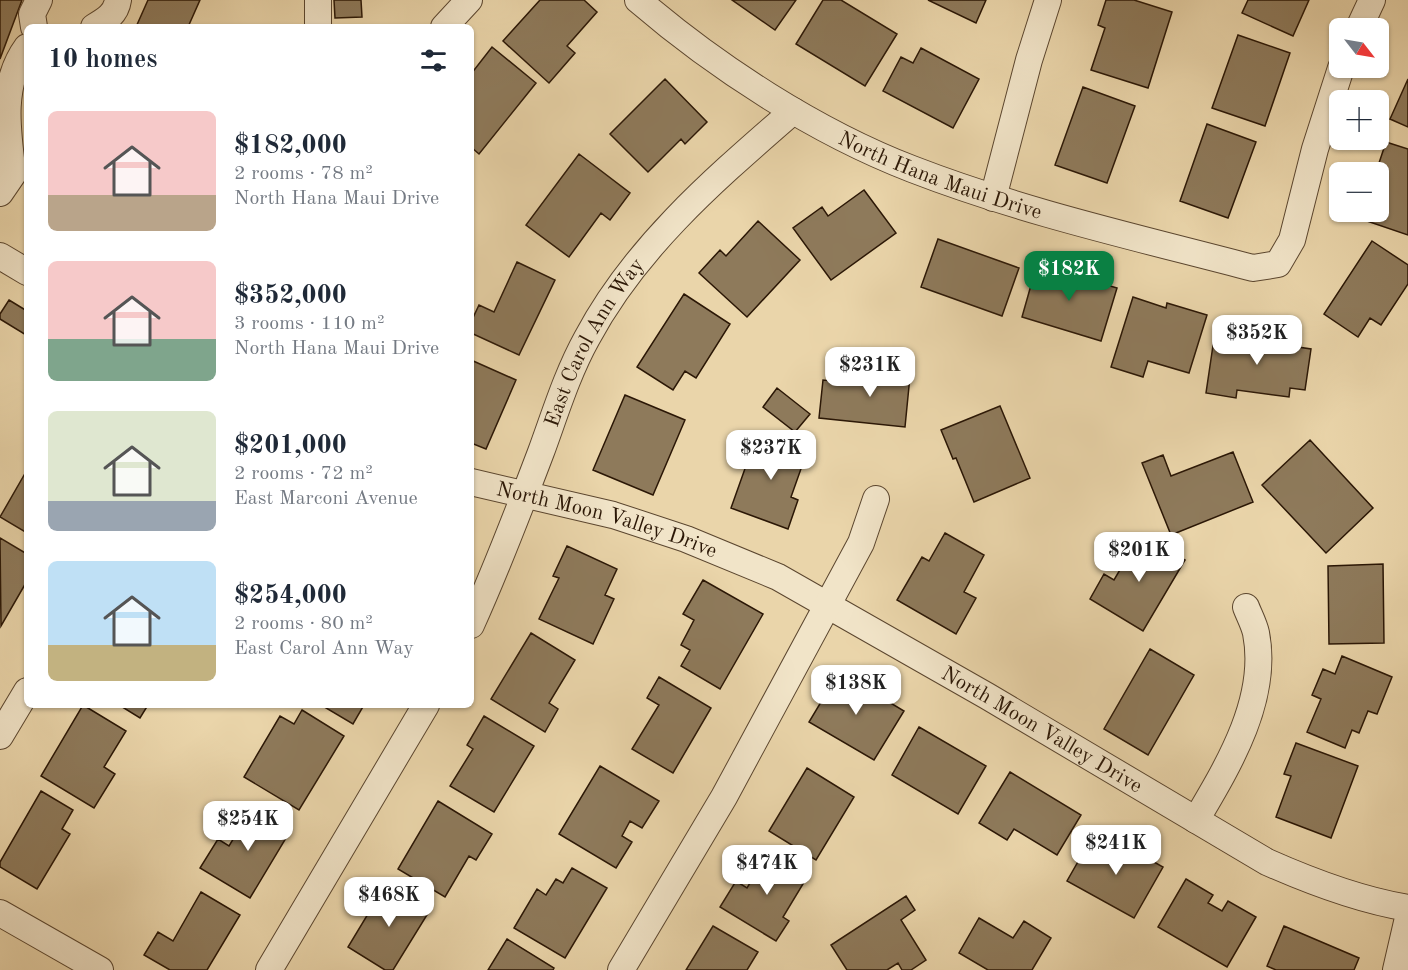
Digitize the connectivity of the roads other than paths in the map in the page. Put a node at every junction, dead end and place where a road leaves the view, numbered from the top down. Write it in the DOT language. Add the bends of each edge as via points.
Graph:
graph roads {
  1 [pos="39,0"];
  2 [pos="118,0"];
  3 [pos="318,0"];
  4 [pos="469,0"];
  5 [pos="638,0"];
  6 [pos="1048,0"];
  7 [pos="1372,0"];
  8 [pos="1364,18"];
  9 [pos="34,24"];
  10 [pos="100,24"];
  11 [pos="318,24"];
  12 [pos="447,24"];
  13 [pos="24,52"];
  14 [pos="1338,78"];
  15 [pos="793,111"];
  16 [pos="13,180"];
  17 [pos="993,198"];
  18 [pos="0,256"];
  19 [pos="24,270"];
  20 [pos="474,483"];
  21 [pos="525,495"];
  22 [pos="876,499"];
  23 [pos="829,605"];
  24 [pos="1246,607"];
  25 [pos="474,618"];
  26 [pos="24,696"];
  27 [pos="424,708"];
  28 [pos="0,736"];
  29 [pos="1196,820"];
  30 [pos="1408,908"];
  31 [pos="0,913"];
  32 [pos="1408,918"];
  33 [pos="100,970"];
  34 [pos="269,970"];
  35 [pos="621,970"];
  36 [pos="1396,970"];
  1 -- 9 [label="street" via="32,14"];
  2 -- 10 [label="street" via="117,8"];
  3 -- 11 [label="street"];
  4 -- 12 [label="street"];
  5 -- 15 [label="street, North Hana Maui Drive" via="680,35"];
  6 -- 17 [label="street"];
  7 -- 8 [label="street"];
  13 -- 16 [label="street" via="5,90"];
  14 -- 17 [label="street, North Hana Maui Drive" via="1292,240 1278,264 1254,268"];
  15 -- 17 [label="street, North Hana Maui Drive" via="910,168"];
  15 -- 21 [label="street, East Carol Ann Way" via="695,200 632,267 586,338"];
  18 -- 19 [label="street"];
  20 -- 21 [label="street, North Moon Valley Drive"];
  21 -- 23 [label="street, North Moon Valley Drive" via="613,515 686,538 778,577"];
  21 -- 25 [label="street, East Carol Ann Way"];
  22 -- 23 [label="street" via="861,543"];
  23 -- 29 [label="street, North Moon Valley Drive"];
  23 -- 35 [label="street" via="724,797"];
  24 -- 29 [label="street" via="1256,632 1258,673 1249,713 1229,763"];
  26 -- 28 [label="street"];
  27 -- 34 [label="street"];
  29 -- 30 [label="street, North Moon Valley Drive" via="1267,862 1314,882"];
  31 -- 33 [label="street"];
  32 -- 36 [label="street"];
}
